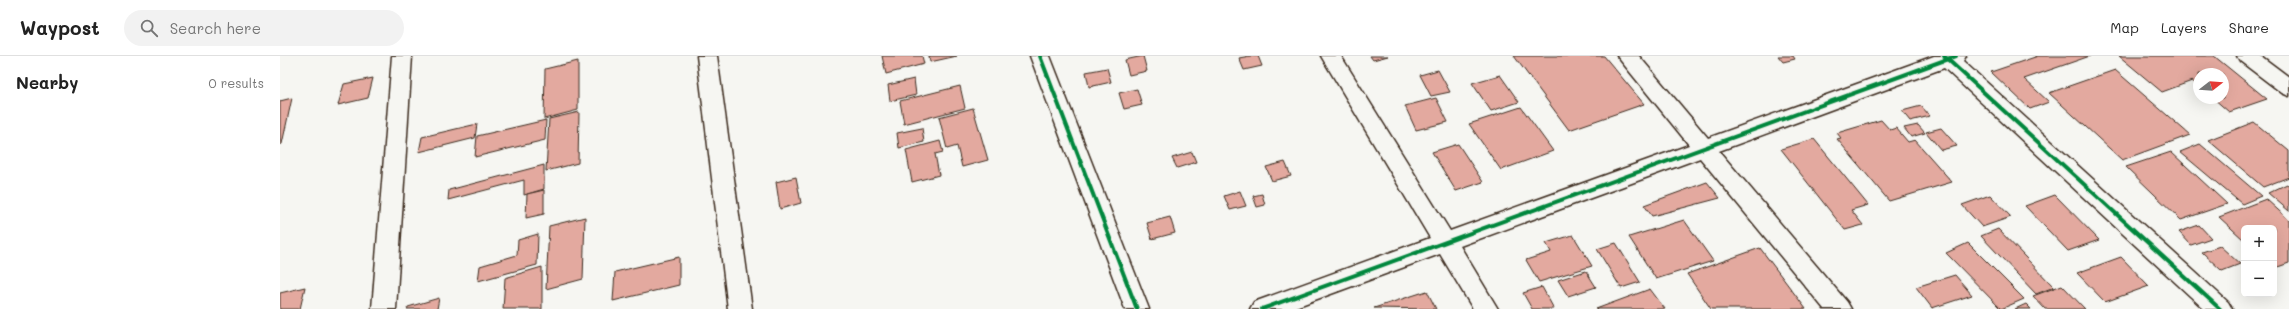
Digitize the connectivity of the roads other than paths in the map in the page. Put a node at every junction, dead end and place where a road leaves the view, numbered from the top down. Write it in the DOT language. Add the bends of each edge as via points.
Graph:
graph roads {
  1 [pos="402,56"];
  2 [pos="707,56"];
  3 [pos="1040,56"];
  4 [pos="1331,56"];
  5 [pos="1627,56"];
  6 [pos="2247,56"];
  7 [pos="1949,57"];
  8 [pos="2289,88"];
  9 [pos="1704,148"];
  10 [pos="1445,242"];
  11 [pos="384,309"];
  12 [pos="740,309"];
  13 [pos="1136,309"];
  14 [pos="1262,309"];
  15 [pos="1486,309"];
  16 [pos="1839,309"];
  17 [pos="2220,309"];
  1 -- 11 [label="street"];
  2 -- 12 [label="street"];
  3 -- 13 [label="street"];
  4 -- 10 [label="street"];
  5 -- 9 [label="street"];
  6 -- 8 [label="street"];
  7 -- 9 [label="street"];
  7 -- 17 [label="street"];
  9 -- 10 [label="street"];
  9 -- 16 [label="street"];
  10 -- 14 [label="street"];
  10 -- 15 [label="street"];
}
